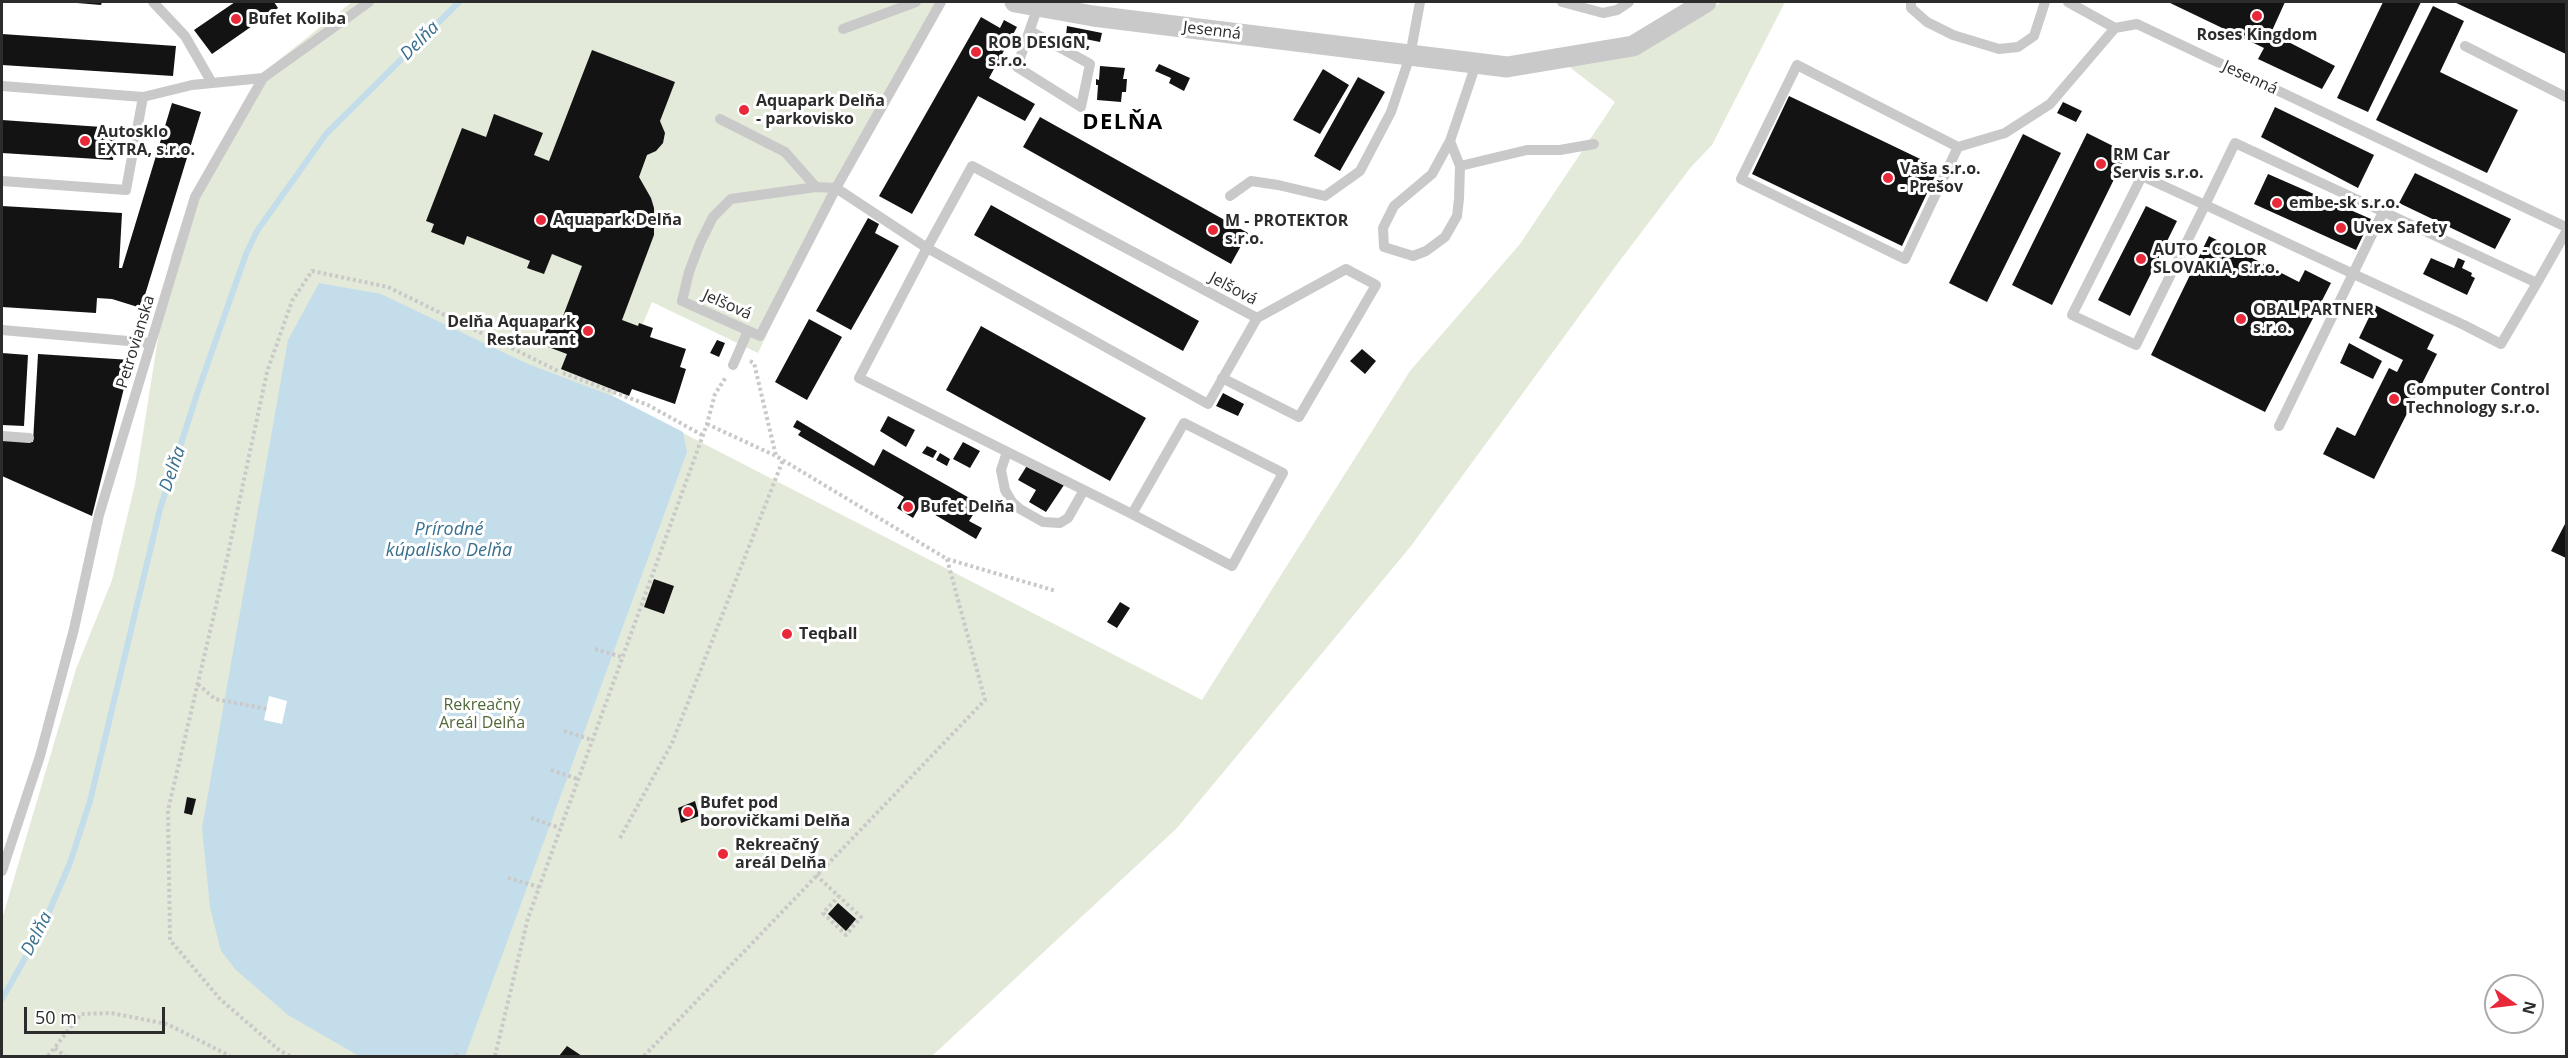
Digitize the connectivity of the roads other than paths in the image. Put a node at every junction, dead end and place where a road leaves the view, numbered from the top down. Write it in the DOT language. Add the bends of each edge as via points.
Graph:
graph roads {
  1 [pos="153,2"];
  2 [pos="369,2"];
  3 [pos="916,2"];
  4 [pos="941,2"];
  5 [pos="1015,2"];
  6 [pos="1420,2"];
  7 [pos="1562,2"];
  8 [pos="1629,2"];
  9 [pos="1706,2"];
  10 [pos="1911,2"];
  11 [pos="2045,2"];
  12 [pos="2068,2"];
  13 [pos="1038,6"];
  14 [pos="2115,27"];
  15 [pos="843,29"];
  16 [pos="1030,31"];
  17 [pos="2465,46"];
  18 [pos="1410,56"];
  19 [pos="1476,64"];
  20 [pos="263,78"];
  21 [pos="212,83"];
  22 [pos="2,86"];
  23 [pos="143,97"];
  24 [pos="2566,97"];
  25 [pos="720,119"];
  26 [pos="1450,141"];
  27 [pos="1594,144"];
  28 [pos="1958,147"];
  29 [pos="1460,166"];
  30 [pos="2,181"];
  31 [pos="816,187"];
  32 [pos="836,188"];
  33 [pos="1230,196"];
  34 [pos="2205,205"];
  35 [pos="2383,212"];
  36 [pos="2566,227"];
  37 [pos="2566,232"];
  38 [pos="927,248"];
  39 [pos="2353,274"];
  40 [pos="2537,283"];
  41 [pos="1257,318"];
  42 [pos="2,330"];
  43 [pos="748,331"];
  44 [pos="151,342"];
  45 [pos="733,365"];
  46 [pos="1222,378"];
  47 [pos="2280,426"];
  48 [pos="2,436"];
  49 [pos="29,438"];
  50 [pos="1007,452"];
  51 [pos="1084,490"];
  52 [pos="1132,514"];
  53 [pos="2,872"];
  1 -- 21 [label="lane" via="185,36"];
  2 -- 20 [label="lane, Petrovianska"];
  3 -- 15 [label="lane"];
  4 -- 32 [label="lane, Jelšová"];
  5 -- 13 [label="street, Jesenná"];
  6 -- 18 [label="lane"];
  7 -- 8 [label="lane" via="1604,13"];
  9 -- 19 [label="street, Jesenná" via="1634,46 1507,68"];
  10 -- 11 [label="lane" via="1911,8 1927,22 1953,35 1999,49 2018,47 2034,36"];
  12 -- 14 [label="lane"];
  13 -- 16 [label="lane"];
  13 -- 18 [label="street, Jesenná"];
  14 -- 28 [label="lane" via="2050,104 2006,134"];
  14 -- 36 [label="lane, Jesenná" via="2137,24"];
  16 -- 16 [label="lane" via="1017,67 1081,106 1090,64"];
  17 -- 24 [label="lane"];
  18 -- 19 [label="street, Jesenná"];
  18 -- 33 [label="lane" via="1391,112 1360,171 1324,196 1251,181"];
  19 -- 26 [label="lane"];
  20 -- 21 [label="lane"];
  20 -- 44 [label="lane, Petrovianska" via="195,196"];
  21 -- 23 [label="lane"];
  22 -- 23 [label="lane"];
  23 -- 30 [label="lane" via="126,190"];
  25 -- 31 [label="lane" via="785,152"];
  26 -- 29 [label="lane"];
  26 -- 29 [label="lane" via="1431,174 1394,206 1383,228 1384,247 1413,256 1445,237 1457,216"];
  27 -- 29 [label="lane" via="1527,150"];
  28 -- 28 [label="lane" via="1797,65 1741,179 1905,259"];
  31 -- 32 [label="lane, Jelšová"];
  31 -- 43 [label="lane, Jelšová" via="731,199 713,217 700,243 682,301"];
  32 -- 38 [label="lane, Jelšová"];
  32 -- 43 [label="lane, Jelšová" via="760,336"];
  34 -- 34 [label="lane" via="2142,176 2072,315 2136,345"];
  34 -- 35 [label="lane" via="2235,143"];
  34 -- 39 [label="lane"];
  35 -- 39 [label="lane"];
  35 -- 40 [label="lane"];
  37 -- 40 [label="lane"];
  38 -- 41 [label="lane, Jelšová" via="972,166"];
  38 -- 46 [label="lane, Jelšová" via="1208,404"];
  38 -- 50 [label="lane, Jelšová" via="859,378"];
  39 -- 40 [label="lane" via="2501,344"];
  39 -- 47 [label="lane"];
  41 -- 46 [label="lane, Jelšová"];
  41 -- 46 [label="lane" via="1346,269 1376,285 1299,417"];
  42 -- 44 [label="lane"];
  43 -- 45 [label="lane"];
  44 -- 53 [label="lane, Petrovianska" via="99,515 40,756"];
  48 -- 49 [label="lane"];
  50 -- 51 [label="lane, Jelšová"];
  50 -- 51 [label="lane" via="1001,470 1005,490 1020,509 1043,522 1060,523 1068,518"];
  51 -- 52 [label="lane, Jelšová"];
  52 -- 52 [label="lane, Jelšová" via="1184,423 1283,473 1232,566"];
}
